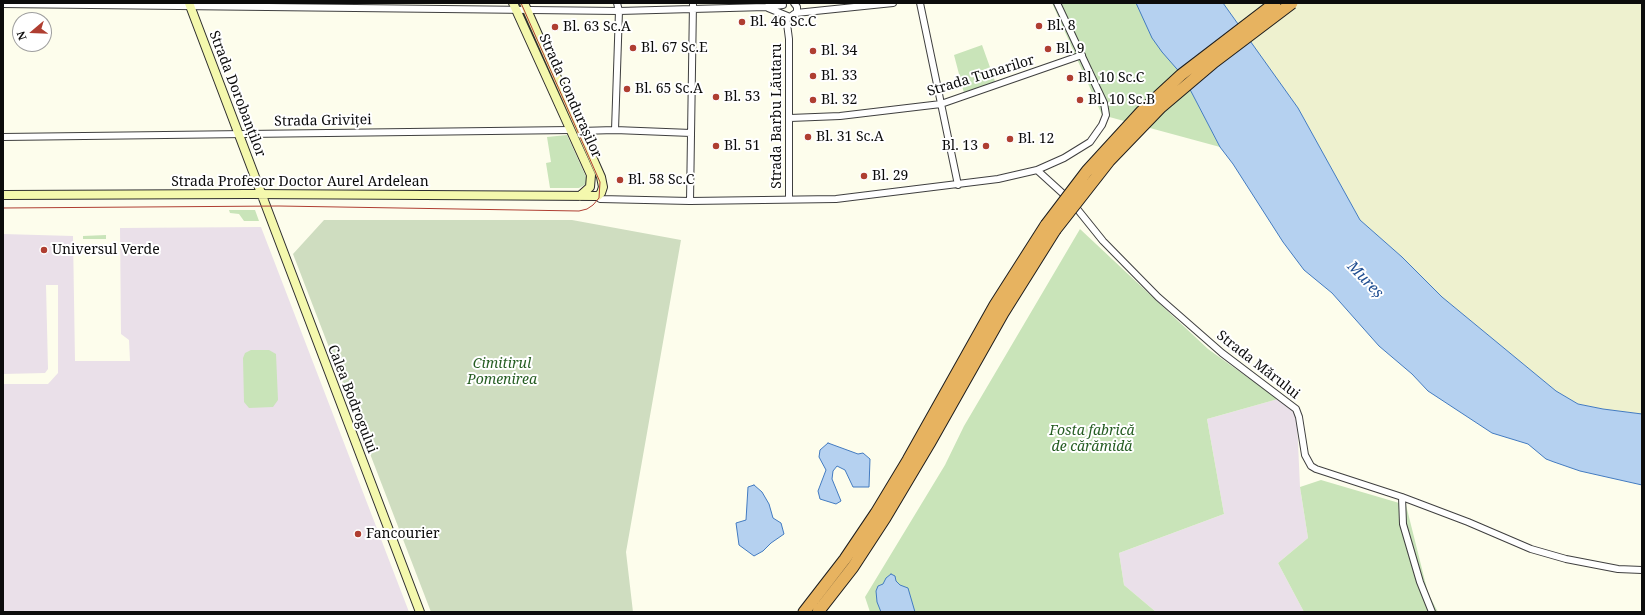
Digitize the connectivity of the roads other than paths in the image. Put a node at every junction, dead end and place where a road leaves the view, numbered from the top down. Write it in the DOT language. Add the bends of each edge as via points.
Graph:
graph roads {
  1 [pos="616,3"];
  2 [pos="893,3"];
  3 [pos="920,3"];
  4 [pos="1057,3"];
  5 [pos="1275,3"];
  6 [pos="1292,3"];
  7 [pos="3,4"];
  8 [pos="784,4"];
  9 [pos="795,4"];
  10 [pos="190,5"];
  11 [pos="514,6"];
  12 [pos="525,6"];
  13 [pos="693,6"];
  14 [pos="766,8"];
  15 [pos="815,10"];
  16 [pos="619,11"];
  17 [pos="784,14"];
  18 [pos="795,14"];
  19 [pos="789,34"];
  20 [pos="1082,55"];
  21 [pos="941,104"];
  22 [pos="790,118"];
  23 [pos="571,130"];
  24 [pos="615,130"];
  25 [pos="580,131"];
  26 [pos="691,133"];
  27 [pos="239,134"];
  28 [pos="3,137"];
  29 [pos="1037,170"];
  30 [pos="958,185"];
  31 [pos="603,186"];
  32 [pos="261,194"];
  33 [pos="3,195"];
  34 [pos="580,196"];
  35 [pos="597,196"];
  36 [pos="608,199"];
  37 [pos="789,199"];
  38 [pos="690,200"];
  39 [pos="1050,228"];
  40 [pos="1402,497"];
  41 [pos="880,516"];
  42 [pos="1642,570"];
  43 [pos="420,612"];
  44 [pos="804,612"];
  45 [pos="818,612"];
  46 [pos="1432,612"];
  1 -- 16 [label="street"];
  2 -- 15 [label="street"];
  3 -- 21 [label="street"];
  4 -- 20 [label="street"];
  5 -- 39 [label="highway, bridge" via="1186,72 1147,107 1095,162"];
  6 -- 39 [label="highway, bridge" via="1214,62 1161,107"];
  7 -- 10 [label="street"];
  8 -- 14 [label="street"];
  8 -- 17 [label="street, Strada Barbu Lăutaru"];
  9 -- 15 [label="street"];
  9 -- 18 [label="street, Strada Barbu Lăutaru"];
  10 -- 11 [label="street"];
  10 -- 27 [label="main road, Strada Dorobanților"];
  11 -- 12 [label="street"];
  11 -- 23 [label="main road, Strada Condurașilor"];
  12 -- 16 [label="street"];
  12 -- 25 [label="main road, Strada Condurașilor"];
  13 -- 14 [label="street"];
  13 -- 16 [label="street"];
  13 -- 26 [label="street"];
  14 -- 17 [label="street"];
  15 -- 18 [label="street"];
  16 -- 24 [label="street"];
  17 -- 18 [label="street"];
  17 -- 19 [label="street, Strada Barbu Lăutaru"];
  18 -- 19 [label="street, Strada Barbu Lăutaru"];
  19 -- 22 [label="street, Strada Barbu Lăutaru"];
  20 -- 21 [label="street, Strada Tunarilor"];
  20 -- 29 [label="street, Strada Profesor Doctor Aurel Ardelean" via="1106,111 1105,120 1090,142 1064,158"];
  21 -- 22 [label="street, Strada Tunarilor" via="840,116"];
  21 -- 30 [label="street"];
  22 -- 37 [label="street, Strada Barbu Lăutaru"];
  23 -- 27 [label="street, Strada Griviței"];
  23 -- 34 [label="main road, Strada Condurașilor" via="592,178 590,189"];
  24 -- 25 [label="street"];
  24 -- 26 [label="street"];
  25 -- 31 [label="main road, Strada Condurașilor"];
  26 -- 38 [label="street"];
  27 -- 28 [label="street, Strada Griviței"];
  27 -- 32 [label="main road, Strada Dorobanților"];
  29 -- 30 [label="street, Strada Profesor Doctor Aurel Ardelean"];
  29 -- 40 [label="street, Strada Mărului" via="1070,200 1103,241 1158,297 1222,353 1296,409 1305,455 1312,466"];
  30 -- 37 [label="street, Strada Profesor Doctor Aurel Ardelean" via="836,199"];
  31 -- 35 [label="main road" via="601,194"];
  31 -- 36 [label="street, Strada Condurașilor"];
  32 -- 33 [label="main road, Strada Profesor Doctor Aurel Ardelean"];
  32 -- 34 [label="main road, Strada Profesor Doctor Aurel Ardelean"];
  32 -- 43 [label="main road, Calea Bodrogului"];
  34 -- 35 [label="main road, Strada Profesor Doctor Aurel Ardelean"];
  35 -- 36 [label="street, Strada Profesor Doctor Aurel Ardelean" via="605,196"];
  36 -- 38 [label="street, Strada Profesor Doctor Aurel Ardelean"];
  37 -- 38 [label="street, Strada Profesor Doctor Aurel Ardelean"];
  39 -- 41 [label="highway" via="988,318"];
  40 -- 42 [label="street, Strada Mărului" via="1531,549 1595,565"];
  40 -- 46 [label="street" via="1403,524 1420,582"];
  41 -- 44 [label="highway"];
  41 -- 45 [label="highway" via="853,567"];
}
